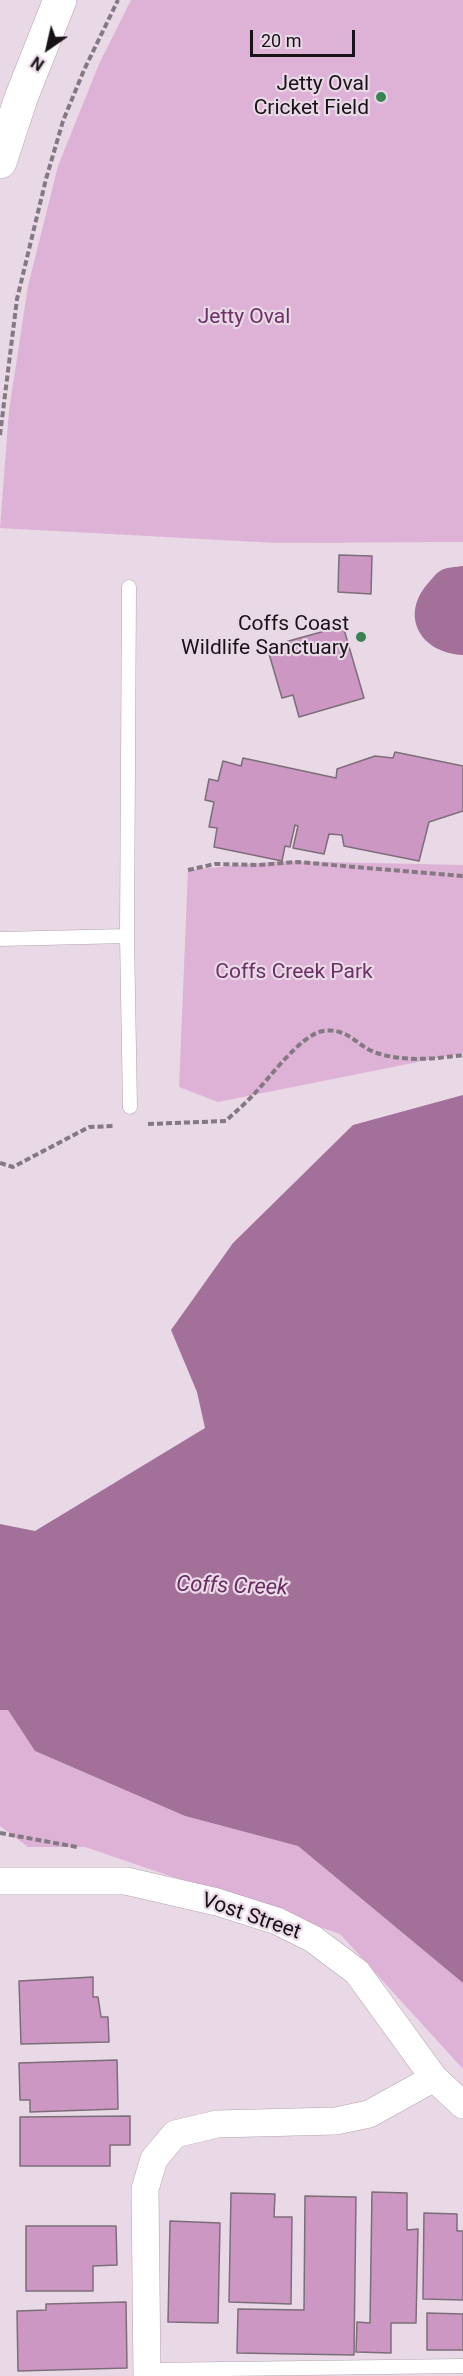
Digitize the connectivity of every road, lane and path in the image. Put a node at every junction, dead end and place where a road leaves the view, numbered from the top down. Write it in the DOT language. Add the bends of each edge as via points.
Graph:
graph roads {
  1 [pos="60,0"];
  2 [pos="118,0"];
  3 [pos="0,162"];
  4 [pos="0,435"];
  5 [pos="129,587"];
  6 [pos="188,870"];
  7 [pos="463,876"];
  8 [pos="127,936"];
  9 [pos="0,939"];
  10 [pos="463,1055"];
  11 [pos="130,1107"];
  12 [pos="142,1125"];
  13 [pos="121,1126"];
  14 [pos="0,1163"];
  15 [pos="0,1881"];
  16 [pos="434,2078"];
  17 [pos="463,2105"];
  18 [pos="463,2366"];
  19 [pos="147,2373"];
  1 -- 3 [label="street"];
  2 -- 4 [label="path" via="63,121 46,179 17,299"];
  5 -- 8 [label="lane"];
  6 -- 7 [label="path" via="216,864 297,862"];
  8 -- 9 [label="lane"];
  8 -- 11 [label="lane"];
  10 -- 12 [label="path" via="423,1060 375,1053 347,1033 323,1031 308,1038 226,1121"];
  13 -- 14 [label="path" via="89,1127 13,1167"];
  15 -- 16 [label="street, Vost Street" via="126,1881 217,1902 277,1921 313,1939 357,1972"];
  16 -- 17 [label="street, Vost Street"];
  16 -- 19 [label="street" via="369,2114 336,2121 217,2124 176,2134 154,2159 145,2189"];
  18 -- 19 [label="lane"];
}
